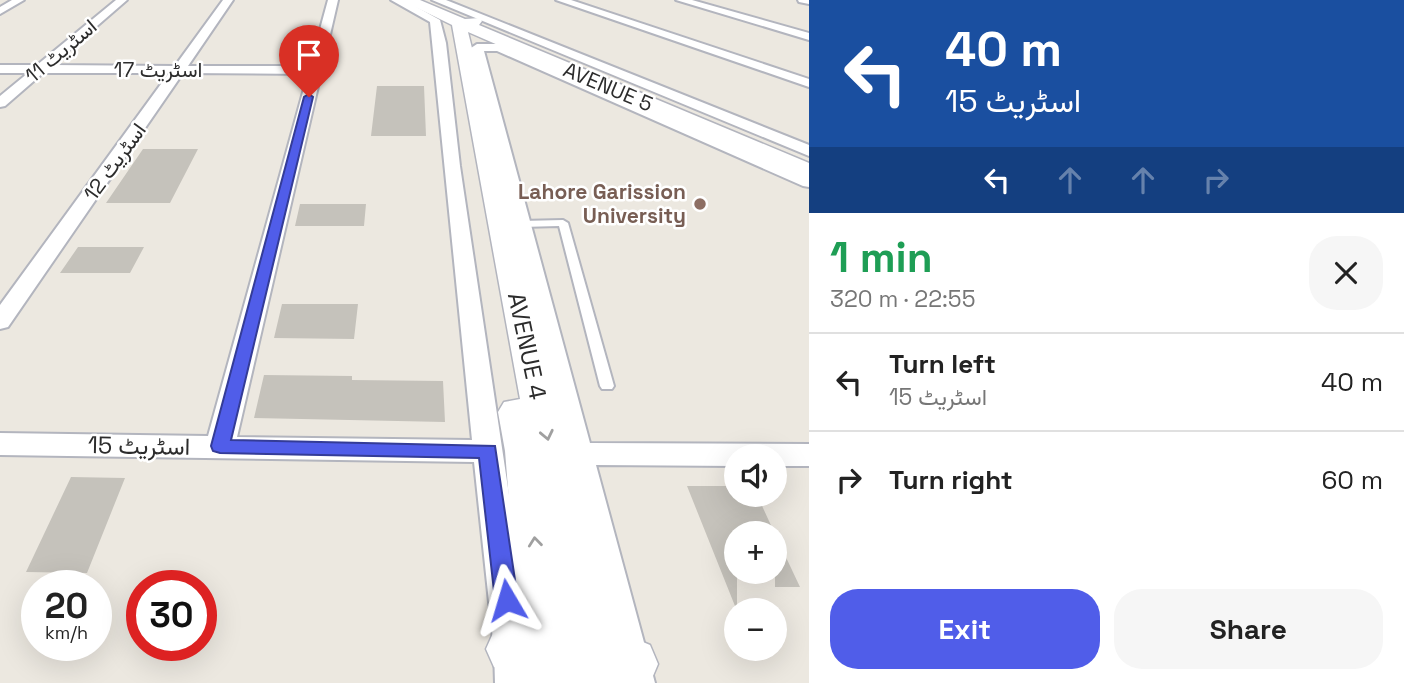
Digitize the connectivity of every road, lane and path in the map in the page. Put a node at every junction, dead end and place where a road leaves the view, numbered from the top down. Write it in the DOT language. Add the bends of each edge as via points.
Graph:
graph roads {
  1 [pos="19,0"];
  2 [pos="122,0"];
  3 [pos="228,0"];
  4 [pos="333,0"];
  5 [pos="396,0"];
  6 [pos="408,0"];
  7 [pos="561,0"];
  8 [pos="681,0"];
  9 [pos="803,0"];
  10 [pos="809,1"];
  11 [pos="0,12"];
  12 [pos="451,13"];
  13 [pos="806,38"];
  14 [pos="0,69"];
  15 [pos="40,69"];
  16 [pos="181,70"];
  17 [pos="315,70"];
  18 [pos="809,83"];
  19 [pos="0,103"];
  20 [pos="809,151"];
  21 [pos="809,159"];
  22 [pos="809,172"];
  23 [pos="809,182"];
  24 [pos="521,224"];
  25 [pos="0,322"];
  26 [pos="607,386"];
  27 [pos="0,444"];
  28 [pos="220,446"];
  29 [pos="488,451"];
  30 [pos="577,454"];
  31 [pos="809,456"];
  32 [pos="573,670"];
  1 -- 11 [label="street"];
  2 -- 15 [label="street, اسٹریٹ 11"];
  3 -- 16 [label="street, اسٹریٹ 12"];
  4 -- 17 [label="street"];
  5 -- 29 [label="street" via="435,20 440,43"];
  6 -- 12 [label="main road, AVENUE 5"];
  7 -- 18 [label="street"];
  8 -- 13 [label="street"];
  9 -- 10 [label="street"];
  12 -- 20 [label="street"];
  12 -- 21 [label="main road, AVENUE 5"];
  12 -- 22 [label="main road, AVENUE 5"];
  12 -- 32 [label="main road, AVENUE 4, one-way" via="459,26"];
  32 -- 12 [label="main road, AVENUE 4, one-way" via="463,123 445,22"];
  14 -- 15 [label="street, اسٹریٹ 17"];
  15 -- 16 [label="street, اسٹریٹ 17"];
  15 -- 19 [label="street, اسٹریٹ 11"];
  16 -- 17 [label="street, اسٹریٹ 17"];
  16 -- 25 [label="street, اسٹریٹ 12"];
  17 -- 28 [label="street"];
  23 -- 24 [label="street" via="510,51 483,46 477,48"];
  24 -- 26 [label="lane" via="563,223"];
  24 -- 30 [label="street"];
  27 -- 28 [label="street, اسٹریٹ 15"];
  28 -- 29 [label="street, اسٹریٹ 15"];
  29 -- 32 [label="street"];
  30 -- 31 [label="street"];
  30 -- 32 [label="street"];
}
